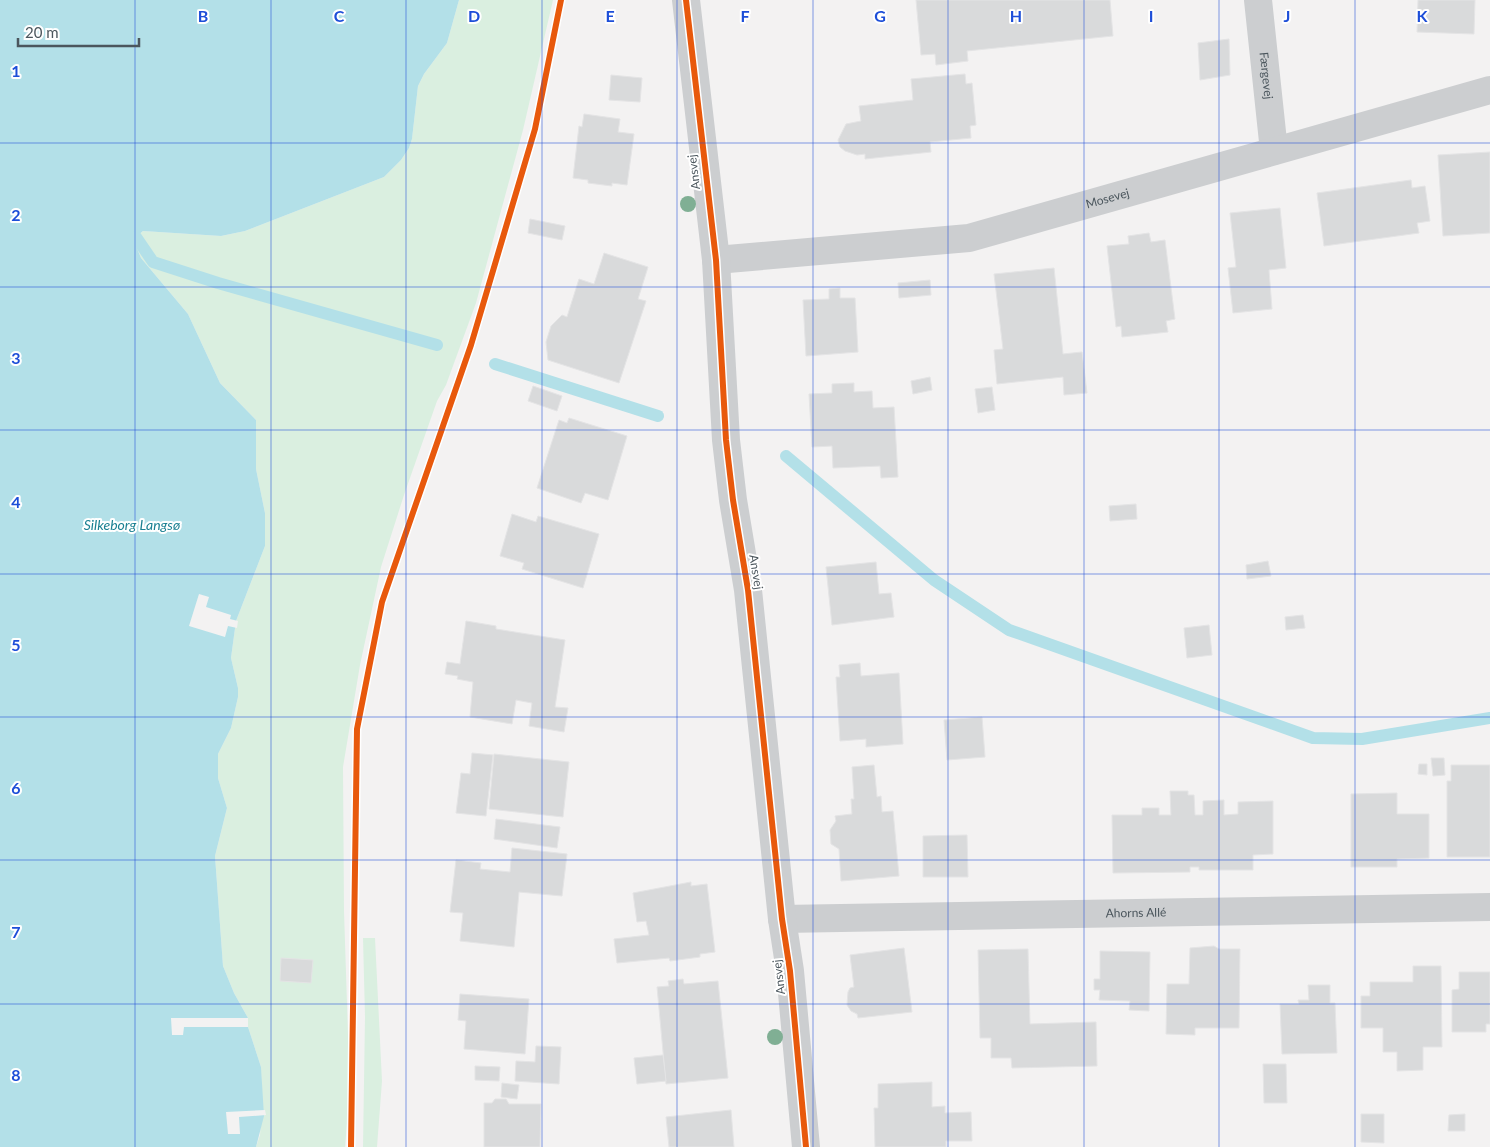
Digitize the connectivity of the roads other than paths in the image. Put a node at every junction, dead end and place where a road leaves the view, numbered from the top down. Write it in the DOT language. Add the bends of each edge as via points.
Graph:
graph roads {
  1 [pos="686,0"];
  2 [pos="1258,0"];
  3 [pos="1490,90"];
  4 [pos="1274,151"];
  5 [pos="716,260"];
  6 [pos="1490,907"];
  7 [pos="782,919"];
  8 [pos="806,1147"];
  1 -- 5 [label="street, Ansvej"];
  2 -- 4 [label="street, Færgevej"];
  3 -- 4 [label="street, Mosevej"];
  4 -- 5 [label="street, Mosevej" via="970,238"];
  5 -- 7 [label="street, Ansvej" via="726,440 748,590"];
  6 -- 7 [label="street, Ahorns Allé"];
  7 -- 8 [label="street, Ansvej" via="796,1028"];
}
